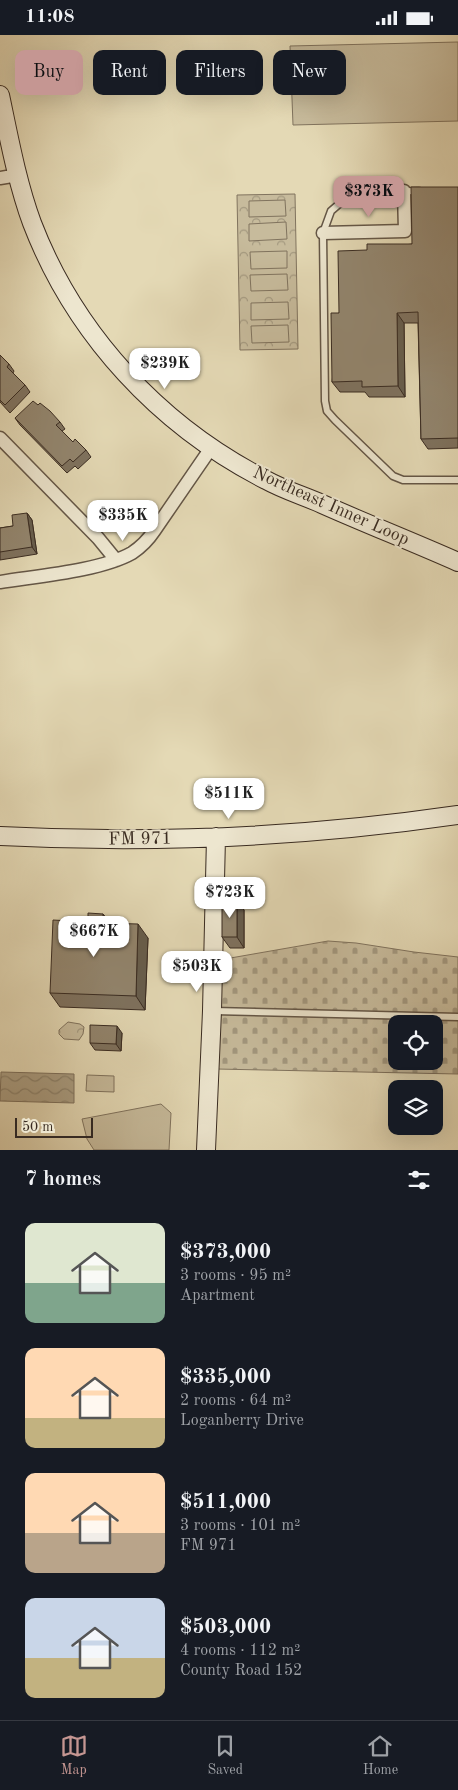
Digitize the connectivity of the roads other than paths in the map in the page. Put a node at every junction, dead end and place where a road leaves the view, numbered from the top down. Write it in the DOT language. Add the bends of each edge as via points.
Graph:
graph roads {
  1 [pos="0,95"];
  2 [pos="18,175"];
  3 [pos="0,178"];
  4 [pos="404,191"];
  5 [pos="431,191"];
  6 [pos="323,233"];
  7 [pos="0,438"];
  8 [pos="212,448"];
  9 [pos="458,480"];
  10 [pos="116,560"];
  11 [pos="458,562"];
  12 [pos="0,582"];
  13 [pos="458,815"];
  14 [pos="0,836"];
  15 [pos="216,837"];
  16 [pos="212,1011"];
  17 [pos="458,1017"];
  18 [pos="206,1150"];
  1 -- 2 [label="main road, Northeast Inner Loop"];
  2 -- 3 [label="street"];
  2 -- 8 [label="main road, Northeast Inner Loop" via="32,223 59,283 92,335 132,382 176,422"];
  4 -- 5 [label="lane"];
  4 -- 6 [label="lane" via="353,192 331,211"];
  4 -- 6 [label="street" via="405,231"];
  6 -- 9 [label="lane" via="325,401 328,411 393,476 403,480"];
  7 -- 10 [label="street"];
  8 -- 10 [label="street" via="145,543 133,553"];
  8 -- 11 [label="main road, Northeast Inner Loop" via="267,481"];
  10 -- 12 [label="street"];
  13 -- 15 [label="main road, FM 971 / FM 971" via="365,826"];
  14 -- 15 [label="main road, FM 971 / FM 971" via="61,839"];
  15 -- 16 [label="main road"];
  16 -- 17 [label="lane"];
  16 -- 18 [label="main road"];
}
